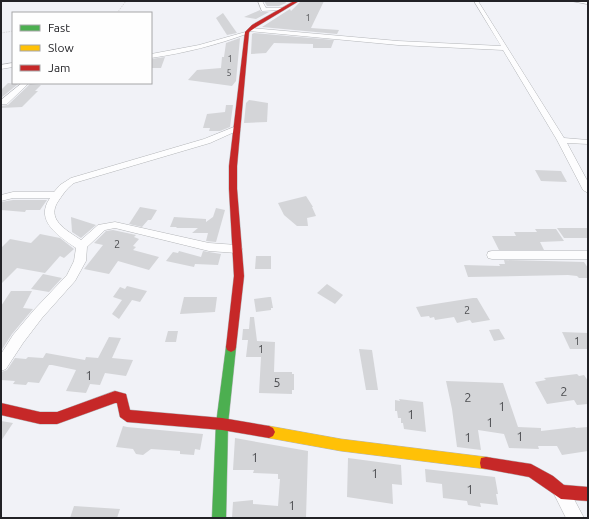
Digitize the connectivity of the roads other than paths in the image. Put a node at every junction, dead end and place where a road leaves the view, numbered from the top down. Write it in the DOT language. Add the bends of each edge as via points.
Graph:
graph roads {
  1 [pos="1,1"];
  2 [pos="4,1"];
  3 [pos="260,1"];
  4 [pos="297,1"];
  5 [pos="476,1"];
  6 [pos="573,1"];
  7 [pos="588,3"];
  8 [pos="282,9"];
  9 [pos="249,31"];
  10 [pos="504,48"];
  11 [pos="152,56"];
  12 [pos="12,65"];
  13 [pos="1,67"];
  14 [pos="25,84"];
  15 [pos="4,102"];
  16 [pos="237,129"];
  17 [pos="561,140"];
  18 [pos="588,142"];
  19 [pos="588,190"];
  20 [pos="57,195"];
  21 [pos="1,198"];
  22 [pos="82,246"];
  23 [pos="237,249"];
  24 [pos="492,255"];
  25 [pos="588,255"];
  26 [pos="1,364"];
  27 [pos="1,409"];
  28 [pos="222,424"];
  29 [pos="561,492"];
  30 [pos="588,494"];
  31 [pos="219,518"];
  32 [pos="576,518"];
  1 -- 2 [label="street"];
  3 -- 8 [label="street" via="264,10"];
  4 -- 8 [label="street"];
  5 -- 10 [label="street"];
  6 -- 7 [label="street"];
  8 -- 9 [label="street"];
  9 -- 10 [label="street" via="398,43"];
  9 -- 11 [label="street" via="213,44"];
  9 -- 16 [label="street"];
  10 -- 17 [label="street"];
  12 -- 13 [label="street"];
  14 -- 15 [label="street"];
  16 -- 20 [label="street" via="207,141 69,182"];
  16 -- 23 [label="street" via="233,166"];
  17 -- 18 [label="street"];
  17 -- 19 [label="street"];
  20 -- 21 [label="street" via="13,195"];
  20 -- 22 [label="street" via="49,209 50,218 61,231"];
  22 -- 23 [label="street" via="100,229 109,225 209,247"];
  22 -- 26 [label="street" via="80,261 71,278 38,314"];
  23 -- 28 [label="street" via="239,276"];
  24 -- 25 [label="street"];
  27 -- 28 [label="street" via="40,418 57,418 115,397 122,398 124,413 127,416"];
  28 -- 29 [label="street" via="341,445 495,464 531,471"];
  28 -- 31 [label="street"];
  29 -- 30 [label="street"];
  29 -- 32 [label="street"];
}
